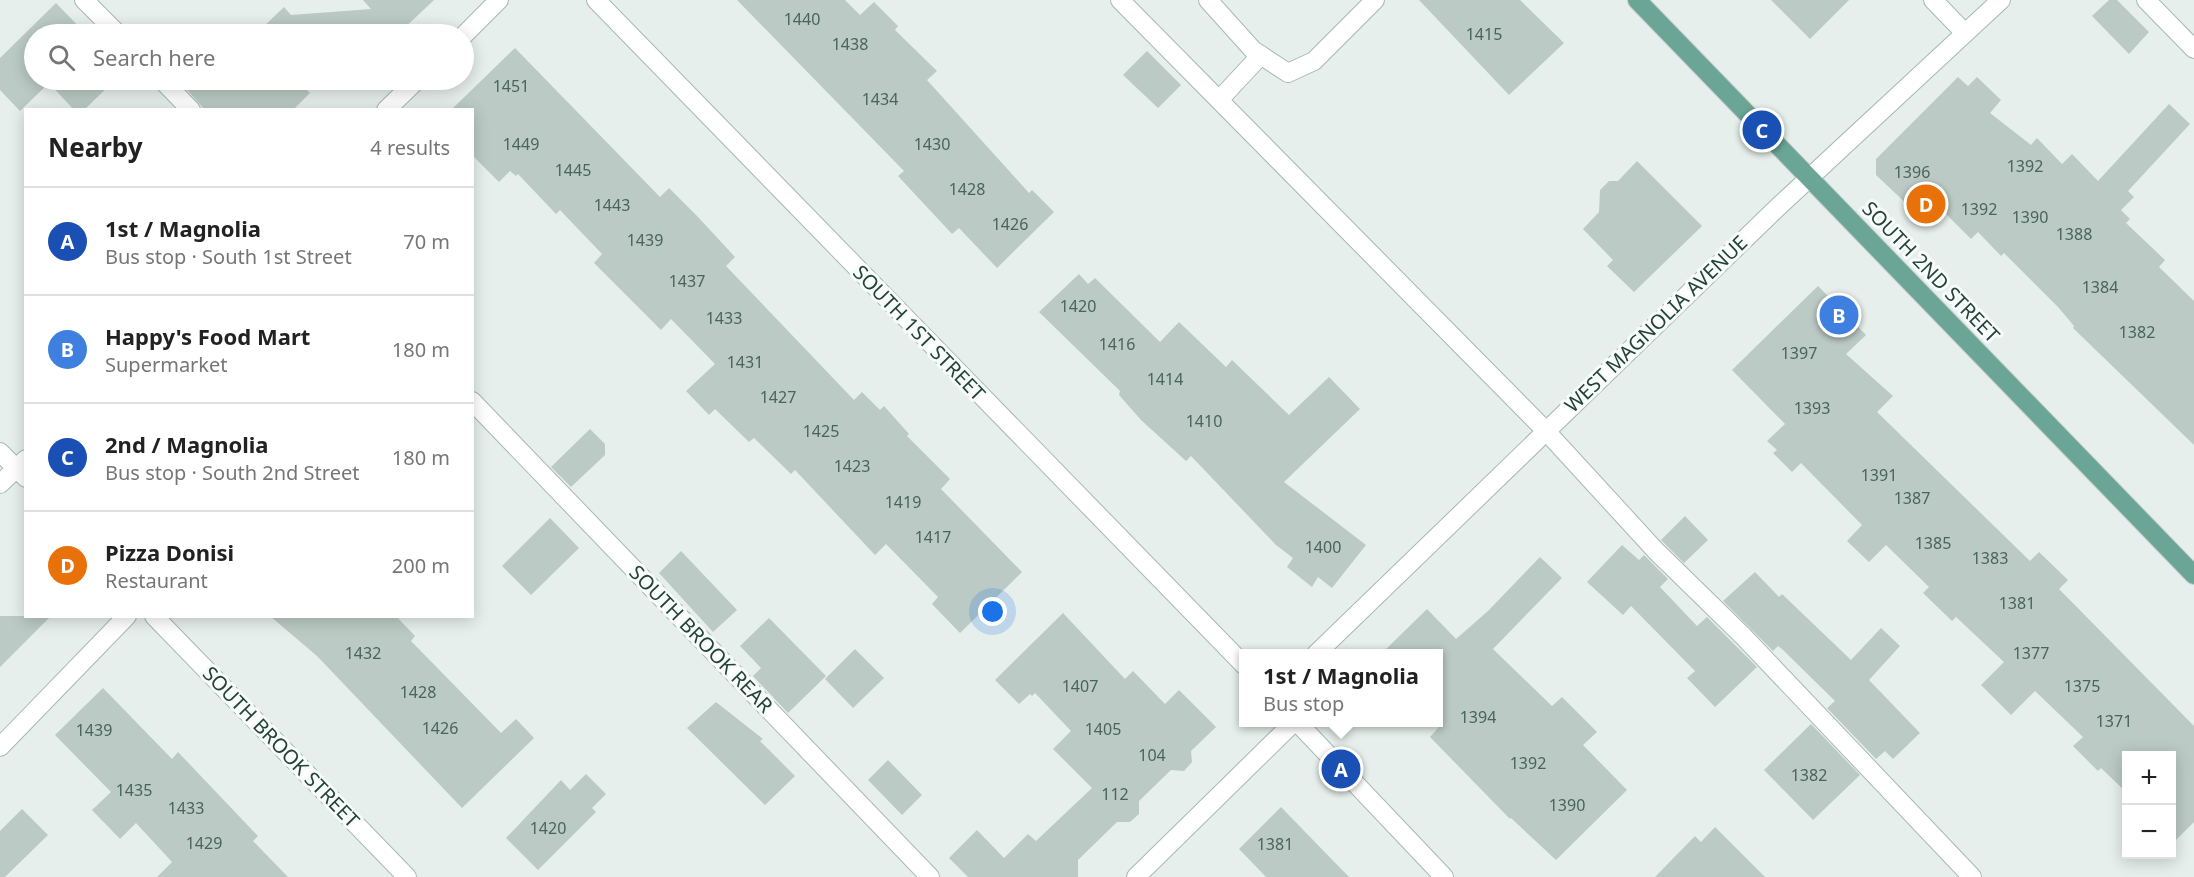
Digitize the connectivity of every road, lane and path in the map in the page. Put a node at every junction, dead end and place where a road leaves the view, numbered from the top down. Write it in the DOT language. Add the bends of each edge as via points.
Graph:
graph roads {
  1 [pos="84,0"];
  2 [pos="499,0"];
  3 [pos="596,0"];
  4 [pos="1120,0"];
  5 [pos="1208,0"];
  6 [pos="1376,0"];
  7 [pos="1637,0"];
  8 [pos="1933,0"];
  9 [pos="2001,0"];
  10 [pos="2146,0"];
  11 [pos="108,24"];
  12 [pos="474,24"];
  13 [pos="1965,33"];
  14 [pos="2194,49"];
  15 [pos="1260,55"];
  16 [pos="172,90"];
  17 [pos="407,90"];
  18 [pos="1219,100"];
  19 [pos="189,108"];
  20 [pos="388,108"];
  21 [pos="1810,178"];
  22 [pos="474,403"];
  23 [pos="1545,430"];
  24 [pos="0,452"];
  25 [pos="22,469"];
  26 [pos="0,484"];
  27 [pos="2194,575"];
  28 [pos="125,618"];
  29 [pos="156,618"];
  30 [pos="1321,649"];
  31 [pos="1239,660"];
  32 [pos="1292,727"];
  33 [pos="1300,727"];
  34 [pos="0,747"];
  35 [pos="1143,875"];
  36 [pos="407,877"];
  37 [pos="930,877"];
  38 [pos="1444,877"];
  39 [pos="1972,877"];
  1 -- 11 [label="street"];
  2 -- 12 [label="street"];
  3 -- 31 [label="street, SOUTH 1ST STREET"];
  4 -- 18 [label="street"];
  5 -- 15 [label="street"];
  6 -- 15 [label="street" via="1314,61 1288,73"];
  7 -- 21 [label="main road, SOUTH 2ND STREET"];
  8 -- 13 [label="street"];
  9 -- 13 [label="street, WEST MAGNOLIA AVENUE"];
  10 -- 14 [label="street"];
  13 -- 21 [label="street, WEST MAGNOLIA AVENUE"];
  15 -- 18 [label="street"];
  16 -- 19 [label="street"];
  17 -- 20 [label="street"];
  18 -- 23 [label="street"];
  21 -- 23 [label="street, WEST MAGNOLIA AVENUE"];
  21 -- 27 [label="main road, SOUTH 2ND STREET"];
  22 -- 37 [label="street, SOUTH BROOK REAR"];
  23 -- 30 [label="street, WEST MAGNOLIA AVENUE"];
  23 -- 39 [label="street" via="1656,551 1743,636"];
  24 -- 25 [label="street"];
  25 -- 26 [label="street"];
  28 -- 34 [label="street"];
  29 -- 36 [label="street, SOUTH BROOK STREET"];
  32 -- 35 [label="street"];
  33 -- 38 [label="street"];
}
